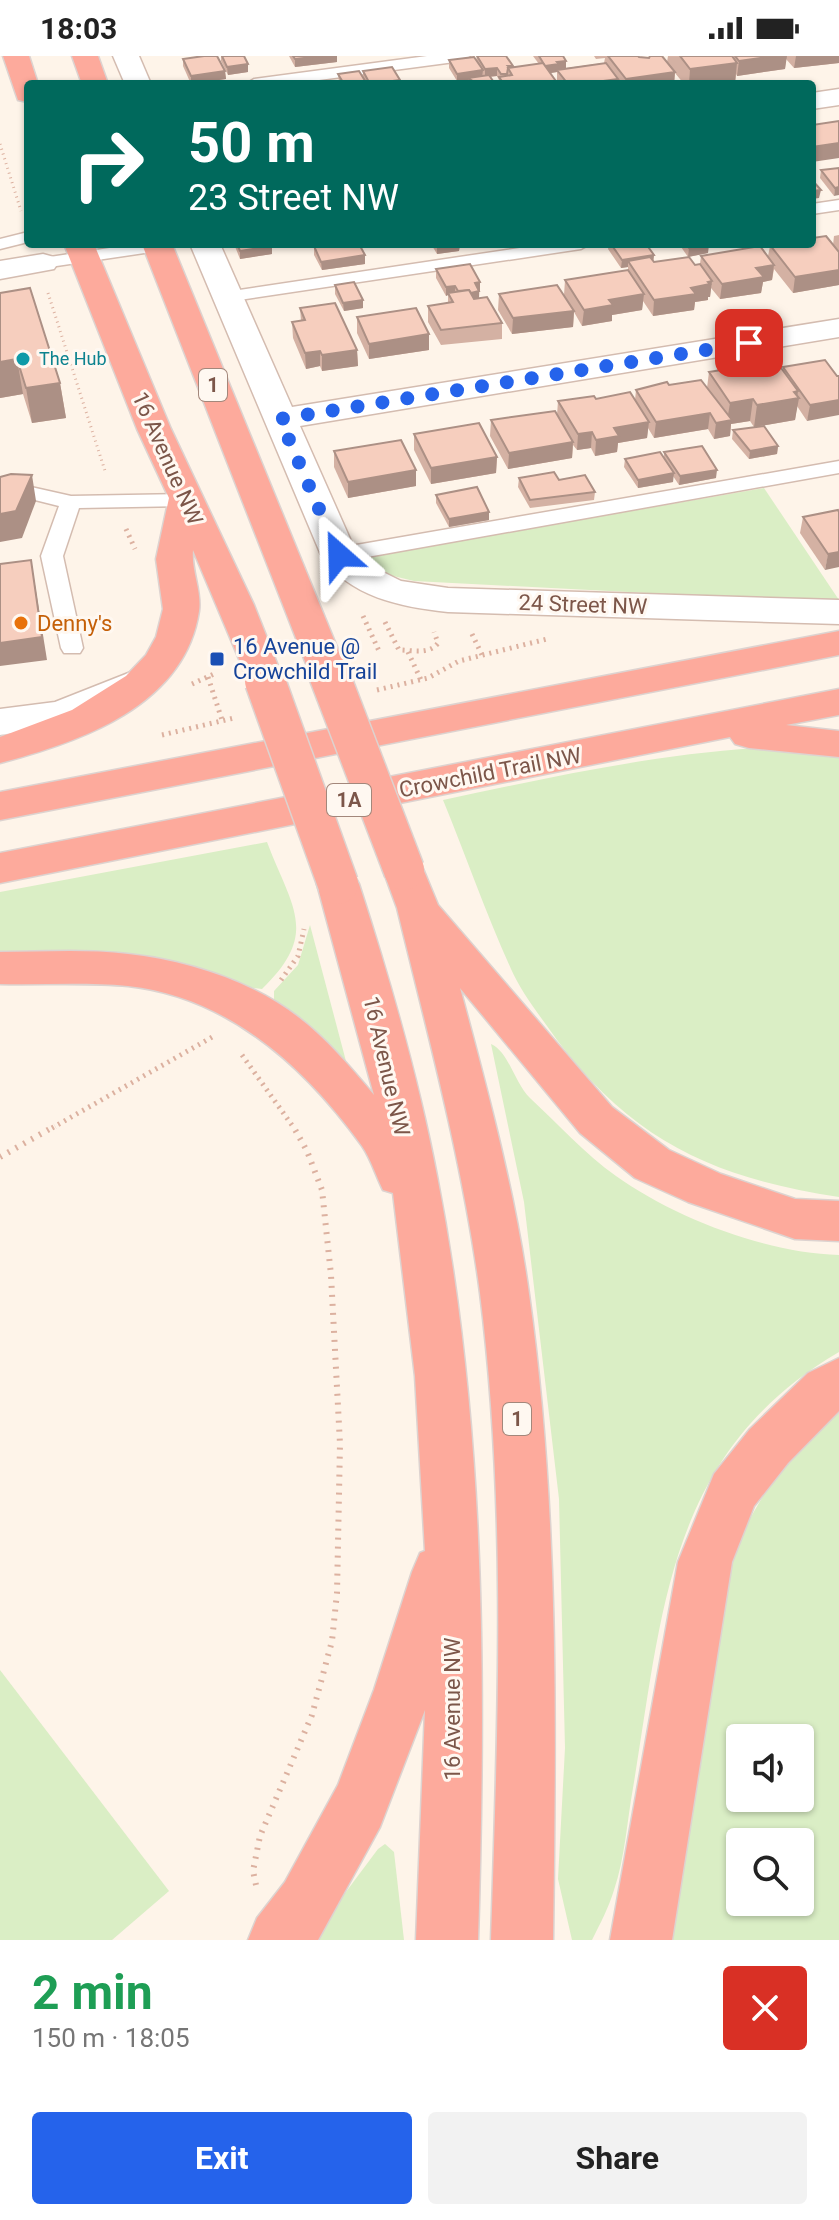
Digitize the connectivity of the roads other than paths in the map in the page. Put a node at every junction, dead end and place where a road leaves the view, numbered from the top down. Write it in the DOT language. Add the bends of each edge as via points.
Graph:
graph roads {
  1 [pos="16,56"];
  2 [pos="85,56"];
  3 [pos="126,56"];
  4 [pos="462,56"];
  5 [pos="94,80"];
  6 [pos="136,80"];
  7 [pos="284,80"];
  8 [pos="24,81"];
  9 [pos="839,97"];
  10 [pos="816,100"];
  11 [pos="839,205"];
  12 [pos="816,208"];
  13 [pos="0,244"];
  14 [pos="120,248"];
  15 [pos="158,248"];
  16 [pos="207,248"];
  17 [pos="554,248"];
  18 [pos="35,251"];
  19 [pos="82,251"];
  20 [pos="0,270"];
  21 [pos="226,297"];
  22 [pos="839,328"];
  23 [pos="280,419"];
  24 [pos="839,467"];
  25 [pos="0,499"];
  26 [pos="185,500"];
  27 [pos="71,502"];
  28 [pos="339,555"];
  29 [pos="52,556"];
  30 [pos="26,563"];
  31 [pos="839,612"];
  32 [pos="839,643"];
  33 [pos="72,648"];
  34 [pos="148,679"];
  35 [pos="839,702"];
  36 [pos="0,722"];
  37 [pos="698,732"];
  38 [pos="839,744"];
  39 [pos="0,750"];
  40 [pos="0,806"];
  41 [pos="0,868"];
  42 [pos="411,889"];
  43 [pos="0,968"];
  44 [pos="420,1218"];
  45 [pos="839,1221"];
  46 [pos="839,1381"];
  47 [pos="452,1532"];
  48 [pos="286,1932"];
  49 [pos="447,1940"];
  50 [pos="522,1940"];
  51 [pos="641,1940"];
  1 -- 8 [label="highway"];
  2 -- 5 [label="highway"];
  3 -- 6 [label="street"];
  4 -- 7 [label="lane"];
  9 -- 10 [label="street"];
  11 -- 12 [label="lane"];
  13 -- 18 [label="lane"];
  14 -- 19 [label="lane"];
  15 -- 42 [label="highway, 1, bridge"];
  16 -- 21 [label="street"];
  17 -- 21 [label="lane"];
  18 -- 19 [label="lane"];
  18 -- 20 [label="street"];
  19 -- 26 [label="highway, 16 Avenue NW"];
  21 -- 23 [label="street"];
  22 -- 23 [label="street"];
  23 -- 28 [label="street"];
  24 -- 28 [label="lane"];
  25 -- 27 [label="lane" via="31,493"];
  26 -- 27 [label="lane"];
  26 -- 34 [label="highway" via="174,565 182,608 171,651"];
  26 -- 44 [label="highway, 16 Avenue NW, bridge" via="236,605 338,884 391,1073"];
  27 -- 29 [label="lane"];
  28 -- 31 [label="street, 24 Street NW" via="368,582 423,598"];
  29 -- 30 [label="lane"];
  29 -- 33 [label="lane"];
  32 -- 40 [label="highway"];
  34 -- 36 [label="street" via="61,714"];
  34 -- 39 [label="highway" via="64,730"];
  35 -- 37 [label="highway, Crowchild Trail NW"];
  37 -- 38 [label="highway"];
  37 -- 41 [label="highway, Crowchild Trail NW / 1A"];
  42 -- 45 [label="highway" via="596,1120 652,1164 795,1219"];
  42 -- 50 [label="highway, 1" via="479,1157 511,1344 527,1657"];
  43 -- 44 [label="highway" via="128,970 192,983 250,1009 282,1029 316,1061 382,1137"];
  44 -- 47 [label="highway, 16 Avenue NW"];
  46 -- 51 [label="highway" via="769,1446 733,1491 705,1562"];
  47 -- 48 [label="highway" via="369,1786"];
  47 -- 49 [label="highway, 16 Avenue NW"];
}
